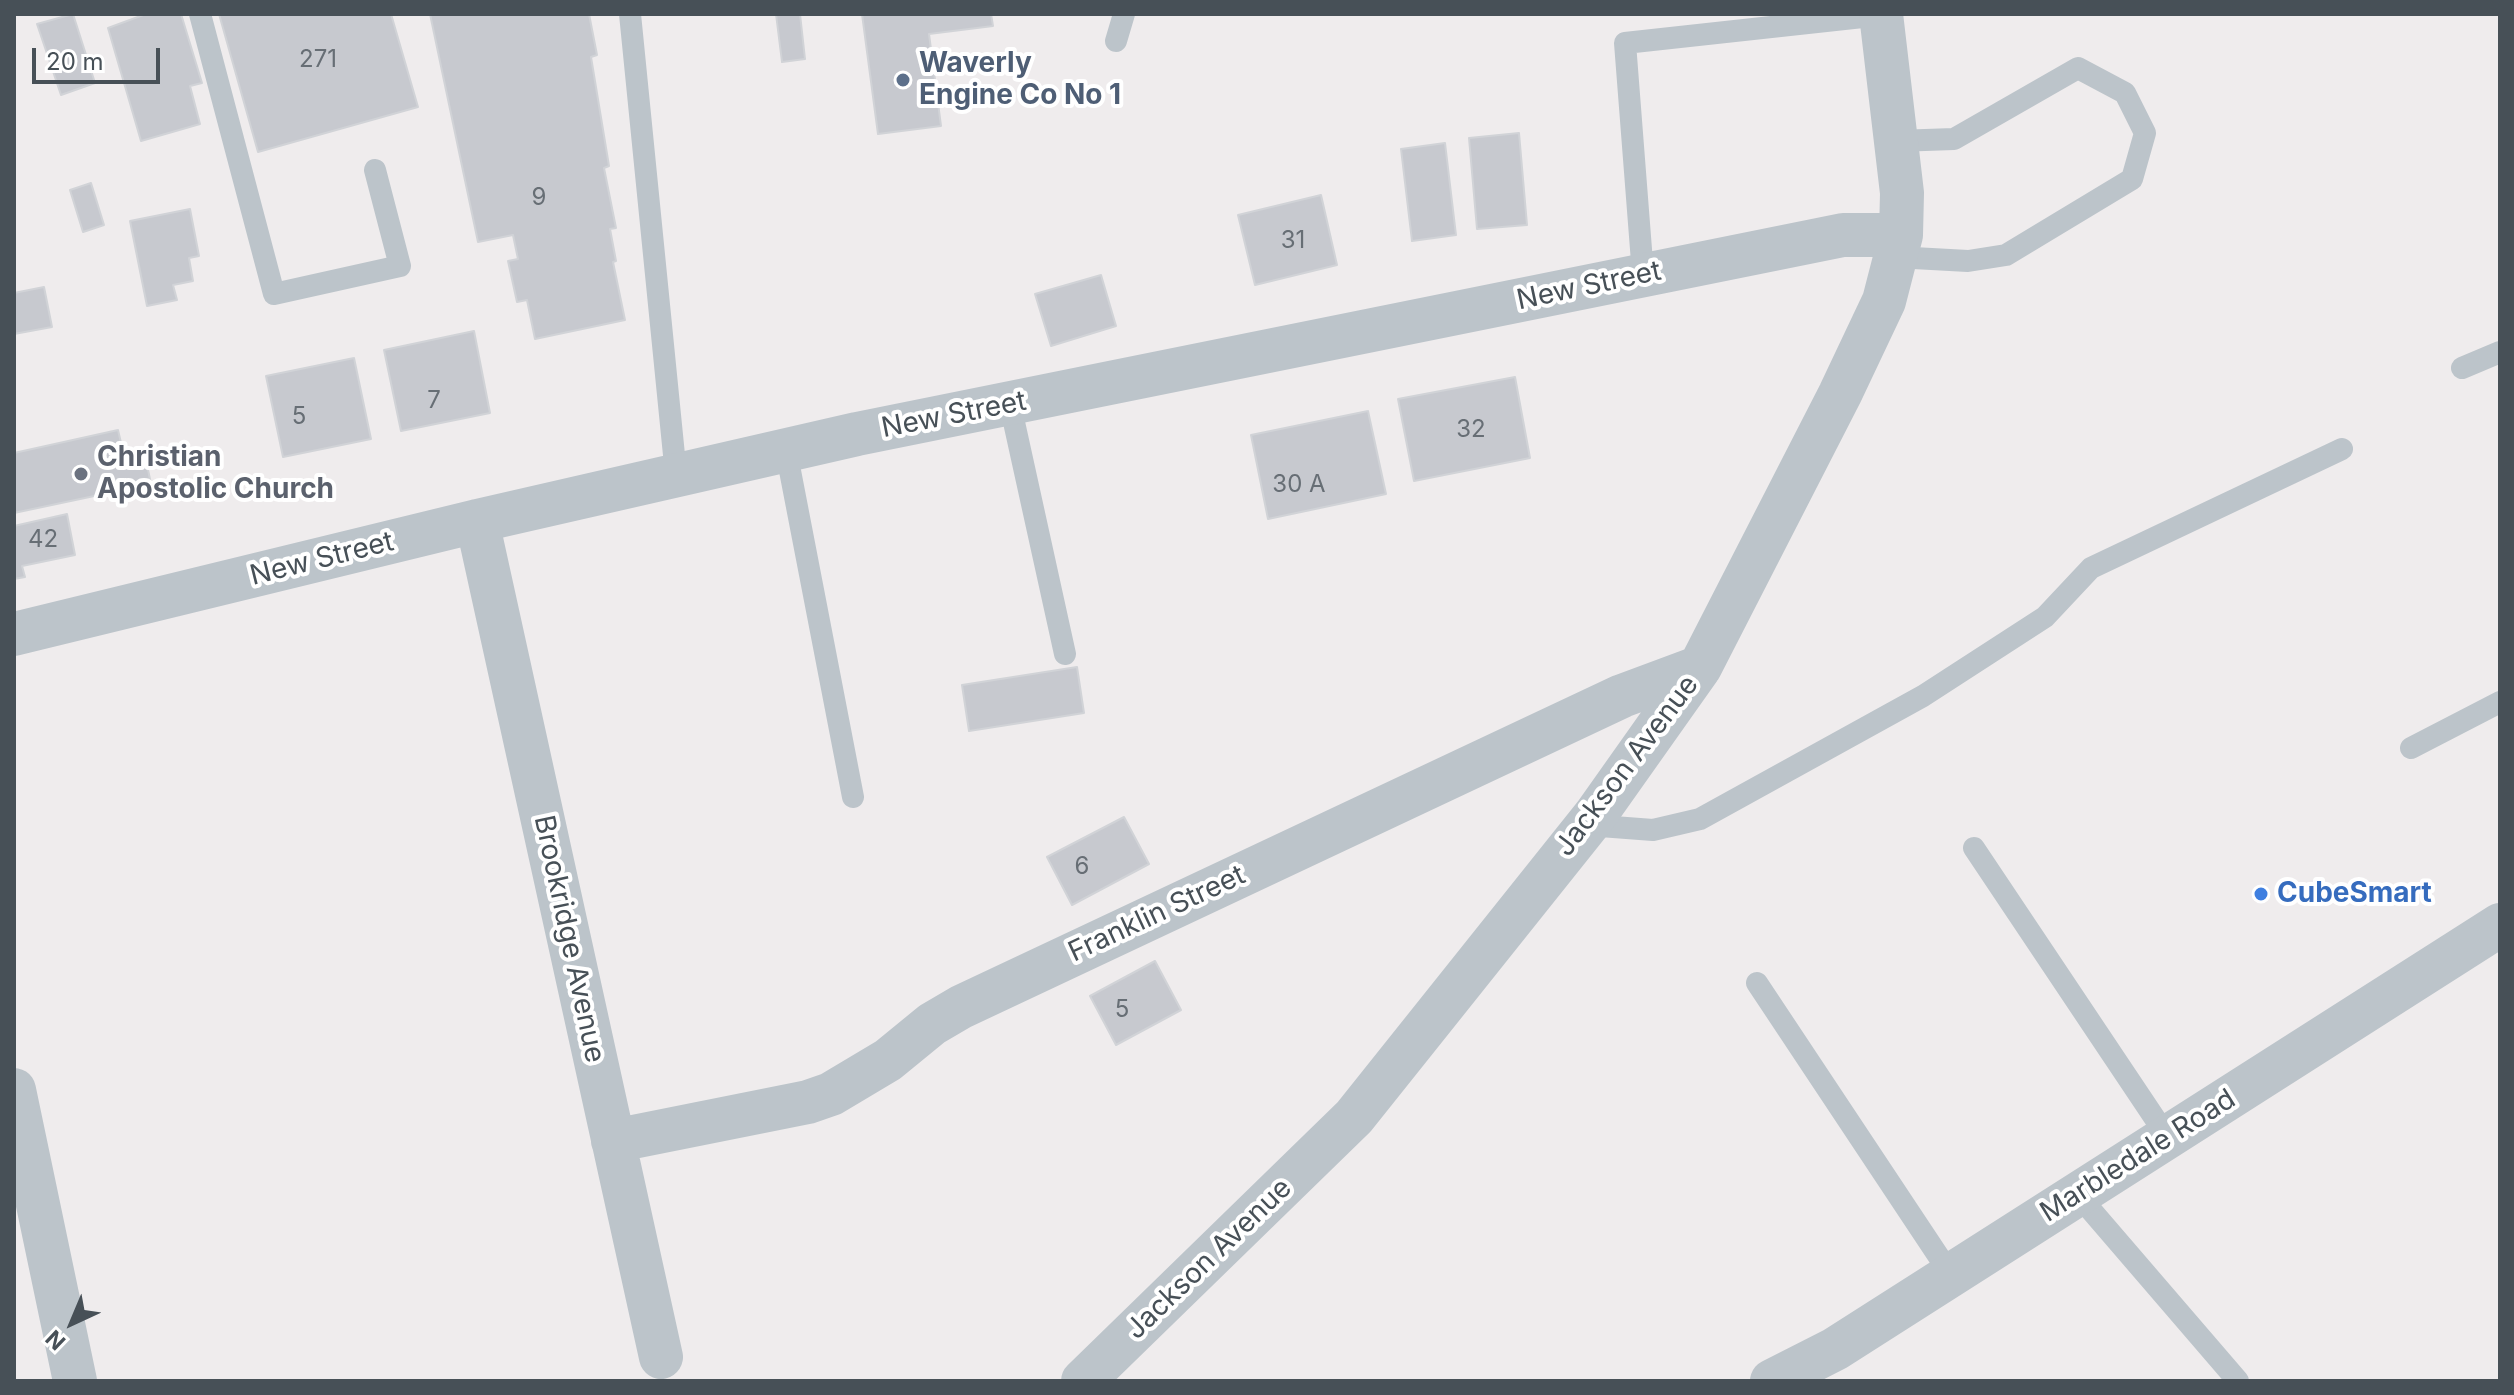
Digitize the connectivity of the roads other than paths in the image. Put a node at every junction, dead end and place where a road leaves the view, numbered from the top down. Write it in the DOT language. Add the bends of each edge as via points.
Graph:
graph roads {
  1 [pos="200,14"];
  2 [pos="630,14"];
  3 [pos="1124,14"];
  4 [pos="1881,14"];
  5 [pos="1116,41"];
  6 [pos="1896,141"];
  7 [pos="375,170"];
  8 [pos="1898,246"];
  9 [pos="1643,275"];
  10 [pos="2500,352"];
  11 [pos="2462,368"];
  12 [pos="1010,404"];
  13 [pos="2342,449"];
  14 [pos="786,450"];
  15 [pos="676,475"];
  16 [pos="477,521"];
  17 [pos="14,634"];
  18 [pos="1065,654"];
  19 [pos="1700,667"];
  20 [pos="2500,702"];
  21 [pos="2411,748"];
  22 [pos="853,797"];
  23 [pos="1587,825"];
  24 [pos="1974,848"];
  25 [pos="2500,925"];
  26 [pos="1757,983"];
  27 [pos="14,1090"];
  28 [pos="2168,1138"];
  29 [pos="613,1141"];
  30 [pos="2078,1195"];
  31 [pos="1951,1275"];
  32 [pos="661,1357"];
  33 [pos="75,1381"];
  34 [pos="1083,1381"];
  35 [pos="1772,1381"];
  36 [pos="2238,1381"];
  1 -- 7 [label="lane" via="274,294 400,266"];
  2 -- 15 [label="lane"];
  3 -- 5 [label="lane"];
  4 -- 6 [label="street, Jackson Avenue"];
  4 -- 9 [label="lane" via="1625,43"];
  6 -- 8 [label="street, Jackson Avenue" via="1902,193"];
  6 -- 8 [label="lane" via="1954,139 2078,68 2125,93 2145,133 2132,179 2006,255 1968,261"];
  8 -- 9 [label="street, New Street" via="1843,235"];
  8 -- 19 [label="street, Jackson Avenue" via="1884,301"];
  9 -- 12 [label="street, New Street"];
  10 -- 11 [label="lane"];
  12 -- 14 [label="street, New Street"];
  12 -- 18 [label="lane"];
  13 -- 23 [label="lane" via="2091,568 2045,617 1935,688 1700,819 1653,830"];
  14 -- 15 [label="street, New Street"];
  14 -- 22 [label="lane"];
  15 -- 16 [label="street, New Street"];
  16 -- 17 [label="street, New Street"];
  16 -- 29 [label="street, Brookridge Avenue"];
  19 -- 23 [label="street, Jackson Avenue"];
  19 -- 29 [label="street, Franklin Street" via="1622,696 961,1007 831,1094"];
  20 -- 21 [label="lane"];
  23 -- 34 [label="street, Jackson Avenue" via="1354,1117"];
  24 -- 28 [label="lane"];
  25 -- 28 [label="street, Marbledale Road"];
  26 -- 31 [label="lane"];
  27 -- 33 [label="street"];
  28 -- 30 [label="street, Marbledale Road"];
  29 -- 32 [label="street, Brookridge Avenue"];
  30 -- 31 [label="street, Marbledale Road"];
  30 -- 36 [label="lane"];
  31 -- 35 [label="street, Marbledale Road" via="1835,1349"];
}
